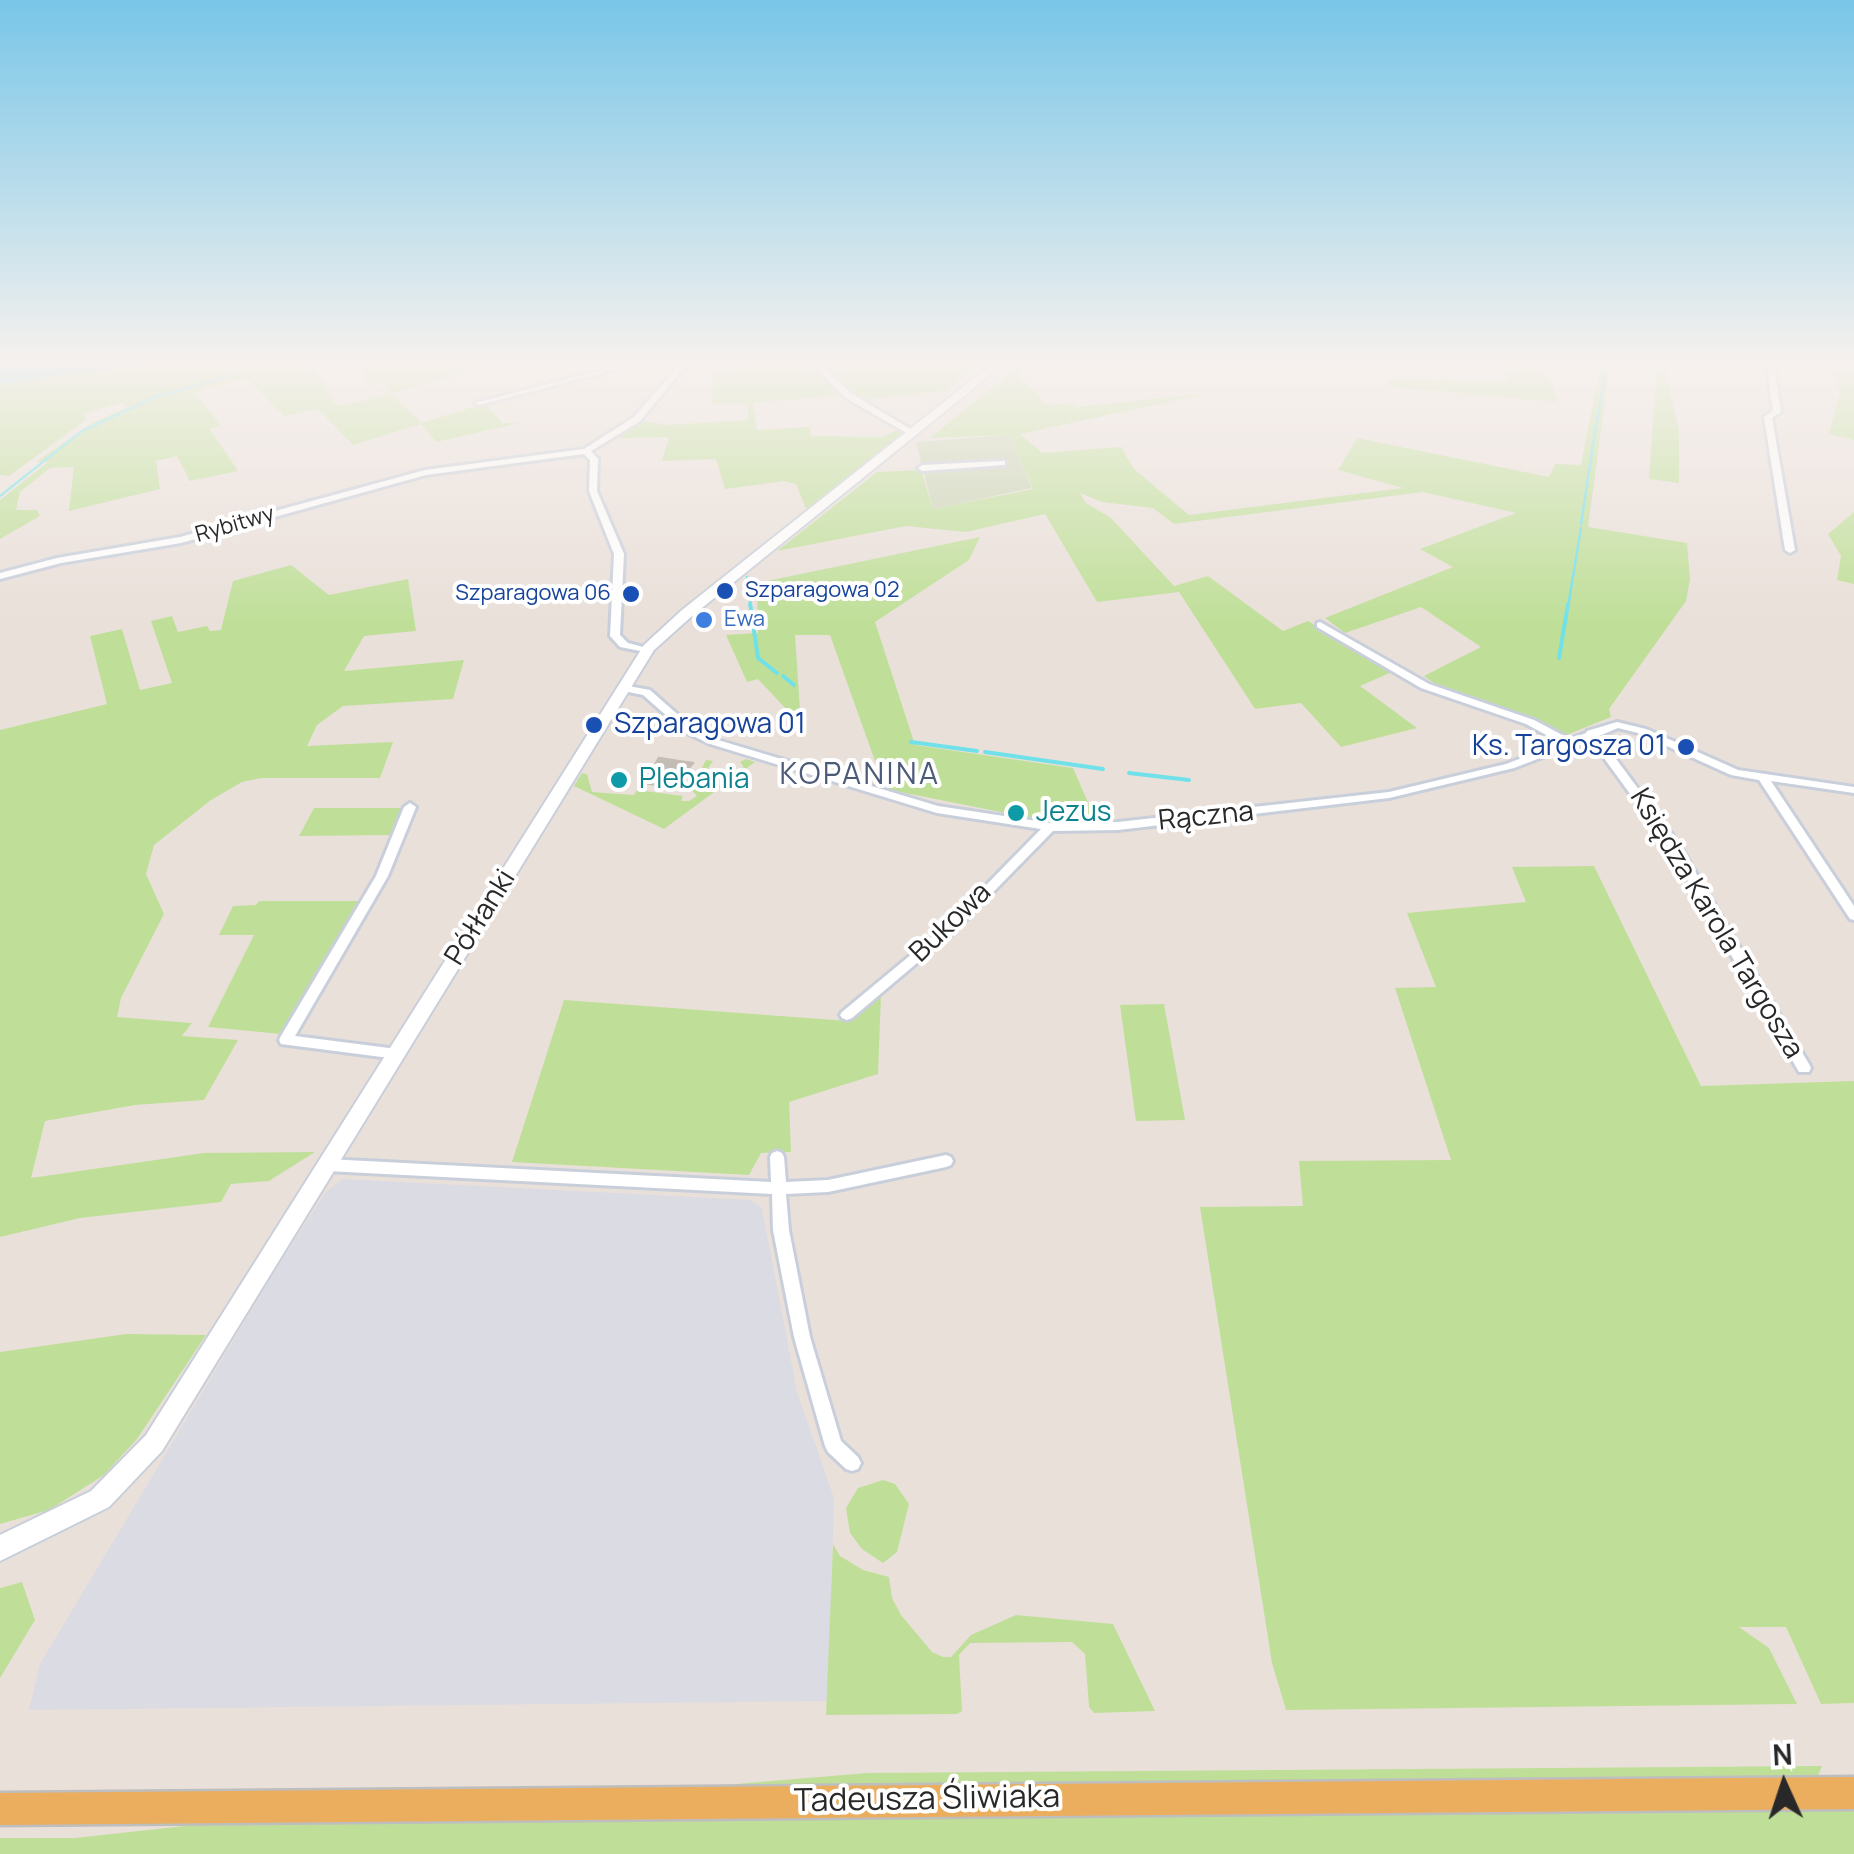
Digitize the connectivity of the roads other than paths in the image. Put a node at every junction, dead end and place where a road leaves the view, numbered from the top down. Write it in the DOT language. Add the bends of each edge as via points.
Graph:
graph roads {
  1 [pos="590,450"];
  2 [pos="891,450"];
  3 [pos="1773,450"];
  4 [pos="586,452"];
  5 [pos="1002,463"];
  6 [pos="922,468"];
  7 [pos="1790,550"];
  8 [pos="0,576"];
  9 [pos="1320,625"];
  10 [pos="647,652"];
  11 [pos="623,688"];
  12 [pos="1591,734"];
  13 [pos="1570,743"];
  14 [pos="1764,780"];
  15 [pos="1854,790"];
  16 [pos="410,808"];
  17 [pos="1050,827"];
  18 [pos="1854,916"];
  19 [pos="847,1014"];
  20 [pos="396,1054"];
  21 [pos="1804,1068"];
  22 [pos="777,1157"];
  23 [pos="946,1161"];
  24 [pos="328,1165"];
  25 [pos="778,1188"];
  26 [pos="852,1463"];
  27 [pos="35,1534"];
  28 [pos="0,1540"];
  29 [pos="0,1548"];
  30 [pos="1854,1793"];
  31 [pos="0,1809"];
  1 -- 4 [label="street"];
  2 -- 10 [label="street, Półłanki" via="681,617"];
  3 -- 7 [label="street"];
  4 -- 8 [label="street, Rybitwy" via="425,473 182,540"];
  4 -- 10 [label="street" via="593,457 593,491 620,562 615,636"];
  5 -- 6 [label="street"];
  9 -- 13 [label="street" via="1425,686"];
  10 -- 11 [label="street, Półłanki"];
  11 -- 17 [label="street, Rączna" via="646,692 689,730 714,742 937,810"];
  11 -- 20 [label="street, Półłanki"];
  12 -- 13 [label="street, Rączna"];
  12 -- 14 [label="street, Rączna" via="1630,726 1722,769"];
  12 -- 21 [label="street, Księdza Karola Targosza" via="1671,841"];
  13 -- 17 [label="street, Rączna" via="1510,766 1389,795 1118,826"];
  14 -- 15 [label="street, Rączna"];
  14 -- 18 [label="street"];
  16 -- 20 [label="street" via="382,876 286,1040"];
  17 -- 19 [label="street, Bukowa" via="952,927"];
  20 -- 24 [label="street, Półłanki"];
  22 -- 25 [label="street"];
  23 -- 25 [label="street" via="828,1186"];
  24 -- 25 [label="street"];
  24 -- 27 [label="street, Półłanki" via="144,1458 100,1498"];
  25 -- 26 [label="street" via="786,1265 806,1350 834,1446"];
  27 -- 28 [label="street, Półłanki"];
  27 -- 29 [label="street, Półłanki"];
  30 -- 31 [label="main road, Tadeusza Śliwiaka"];
}
